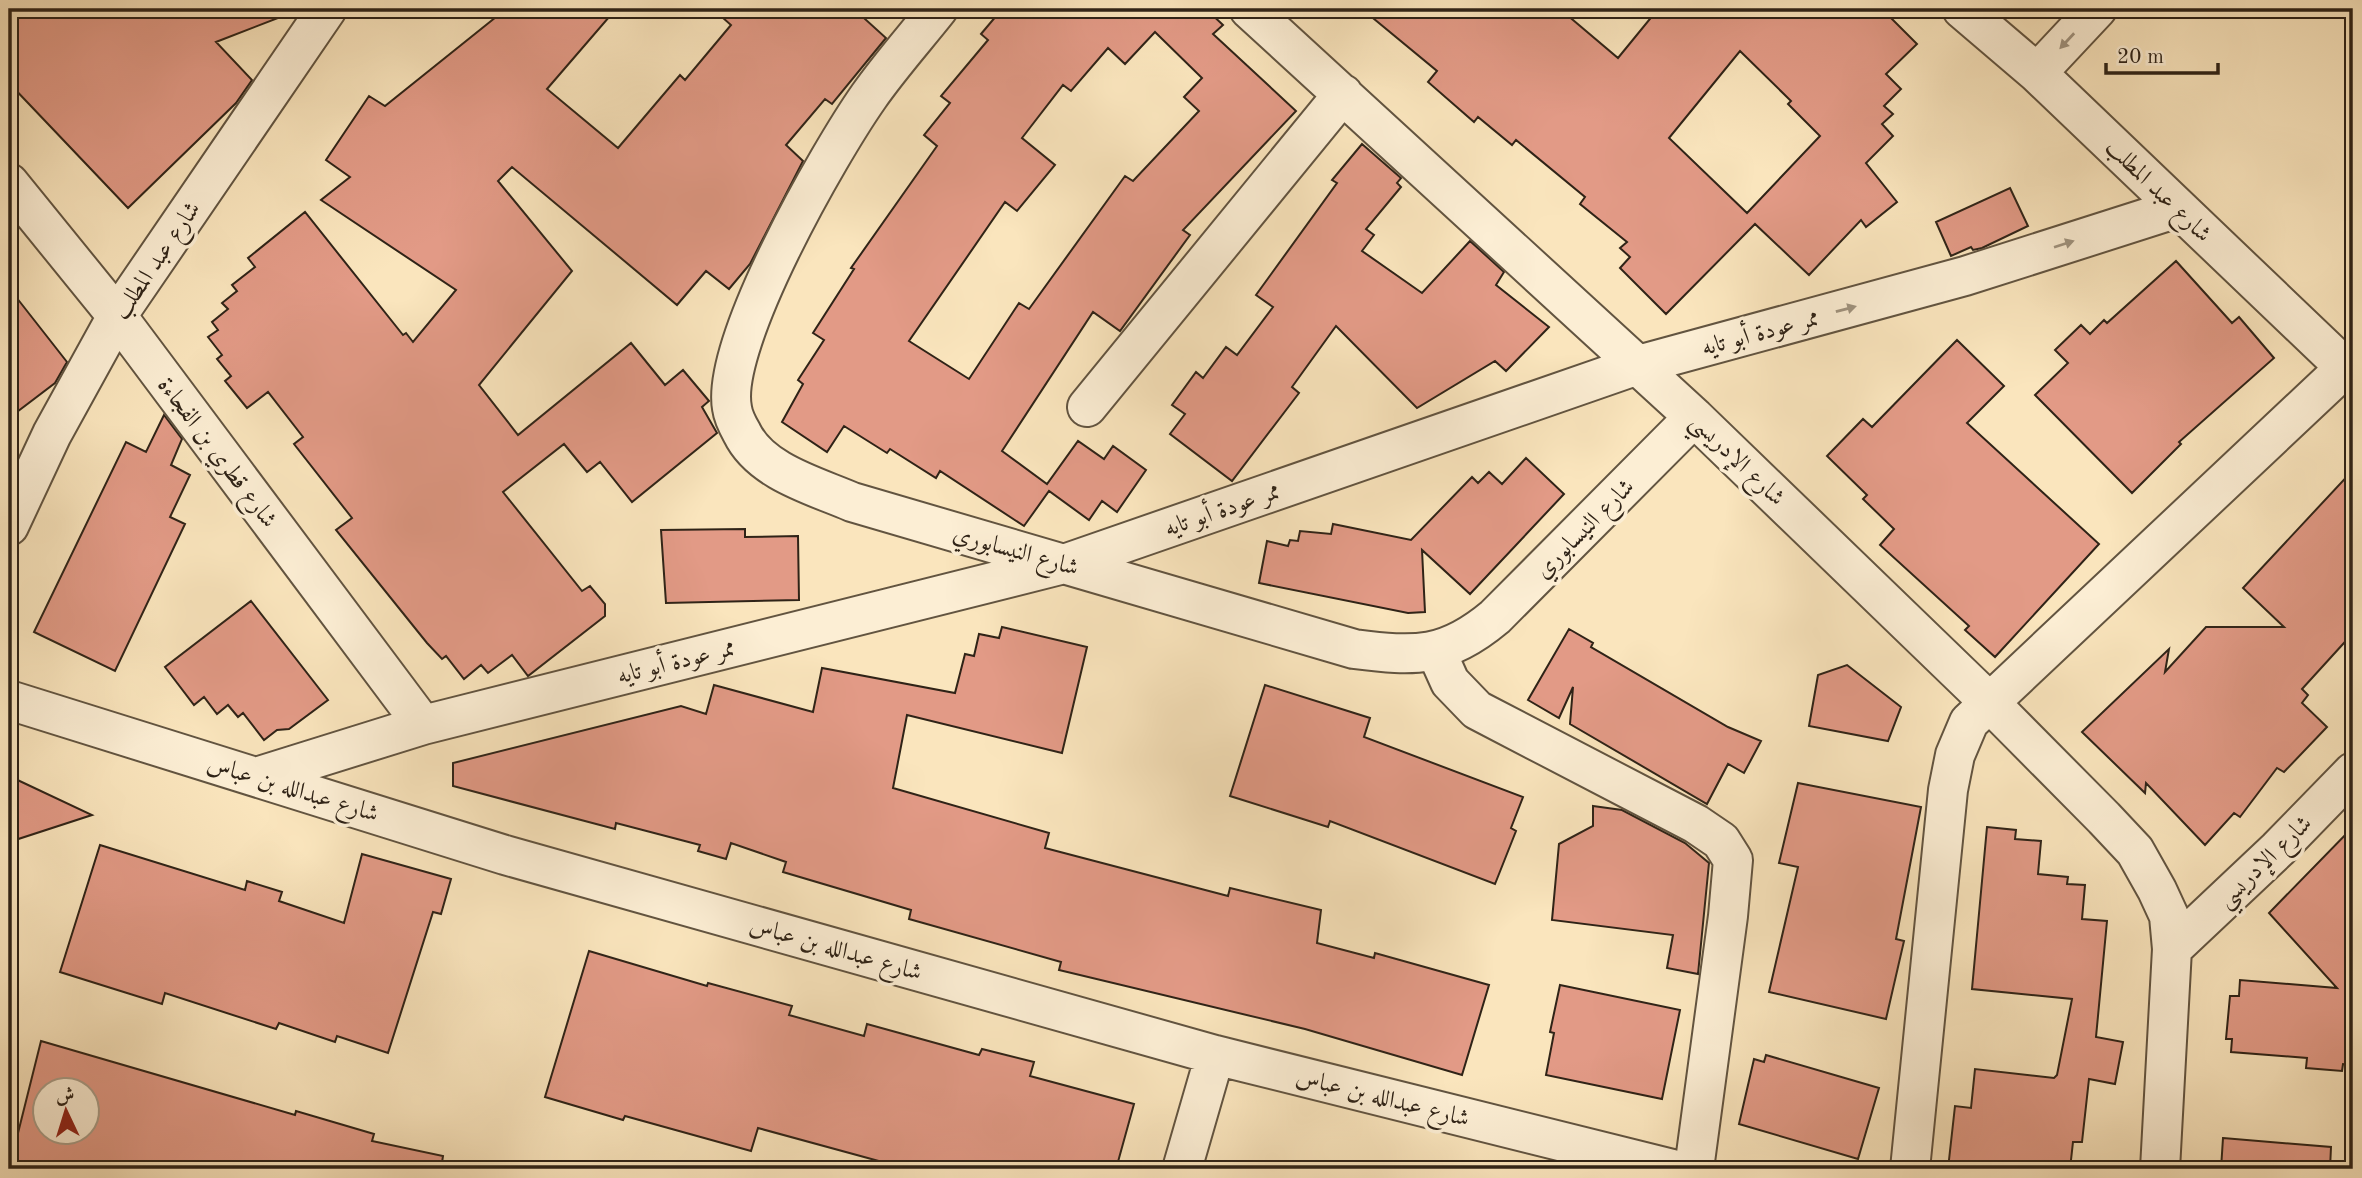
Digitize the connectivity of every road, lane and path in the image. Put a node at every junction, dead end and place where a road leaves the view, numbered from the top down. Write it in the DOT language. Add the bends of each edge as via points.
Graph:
graph roads {
  1 [pos="327,9"];
  2 [pos="938,9"];
  3 [pos="1249,9"];
  4 [pos="1962,9"];
  5 [pos="2097,9"];
  6 [pos="2037,73"];
  7 [pos="1343,94"];
  8 [pos="9,183"];
  9 [pos="2178,208"];
  10 [pos="117,316"];
  11 [pos="1638,365"];
  12 [pos="2349,371"];
  13 [pos="1087,407"];
  14 [pos="1694,417"];
  15 [pos="9,526"];
  16 [pos="1064,564"];
  17 [pos="1436,651"];
  18 [pos="9,700"];
  19 [pos="1988,701"];
  20 [pos="423,725"];
  21 [pos="2353,772"];
  22 [pos="256,777"];
  23 [pos="2172,949"];
  24 [pos="1214,1055"];
  25 [pos="1182,1169"];
  26 [pos="1672,1169"];
  27 [pos="1694,1169"];
  28 [pos="1910,1169"];
  29 [pos="2160,1169"];
  1 -- 10 [label="street, شارع عبد المطلب"];
  2 -- 16 [label="street, شارع النيسابوري" via="868,97 796,219 745,334 733,380 732,408 743,435 756,450 793,477 852,502"];
  3 -- 7 [label="street, شارع الإدريسي"];
  4 -- 6 [label="street, شارع عبد المطلب"];
  5 -- 6 [label="street, one-way"];
  6 -- 9 [label="street, شارع عبد المطلب"];
  7 -- 11 [label="street, شارع الإدريسي"];
  7 -- 13 [label="street"];
  8 -- 10 [label="street, شارع قطري بن الفجاءة"];
  11 -- 9 [label="street, ممر عودة أبو تايه, one-way" via="1965,276"];
  9 -- 12 [label="street, شارع عبد المطلب"];
  10 -- 15 [label="street, شارع عبد المطلب"];
  10 -- 20 [label="street, شارع قطري بن الفجاءة"];
  11 -- 14 [label="street, شارع الإدريسي"];
  11 -- 16 [label="street, ممر عودة أبو تايه"];
  12 -- 19 [label="street"];
  14 -- 17 [label="street, شارع النيسابوري" via="1495,617 1468,639"];
  14 -- 19 [label="street, شارع الإدريسي"];
  16 -- 17 [label="street, شارع النيسابوري" via="1354,649 1399,655"];
  16 -- 20 [label="street, ممر عودة أبو تايه"];
  17 -- 27 [label="street" via="1450,682 1477,710 1696,824 1721,841 1733,860"];
  18 -- 22 [label="street, شارع عبدالله بن عباس"];
  19 -- 23 [label="street, شارع الإدريسي" via="2135,851 2169,916"];
  19 -- 28 [label="street" via="1969,722 1955,755 1948,790"];
  20 -- 22 [label="street, ممر عودة أبو تايه"];
  21 -- 23 [label="street, شارع الإدريسي"];
  22 -- 24 [label="street, شارع عبدالله بن عباس" via="505,855"];
  23 -- 29 [label="street, شارع الإدريسي"];
  24 -- 25 [label="street"];
  24 -- 26 [label="street, شارع عبدالله بن عباس"];
}
